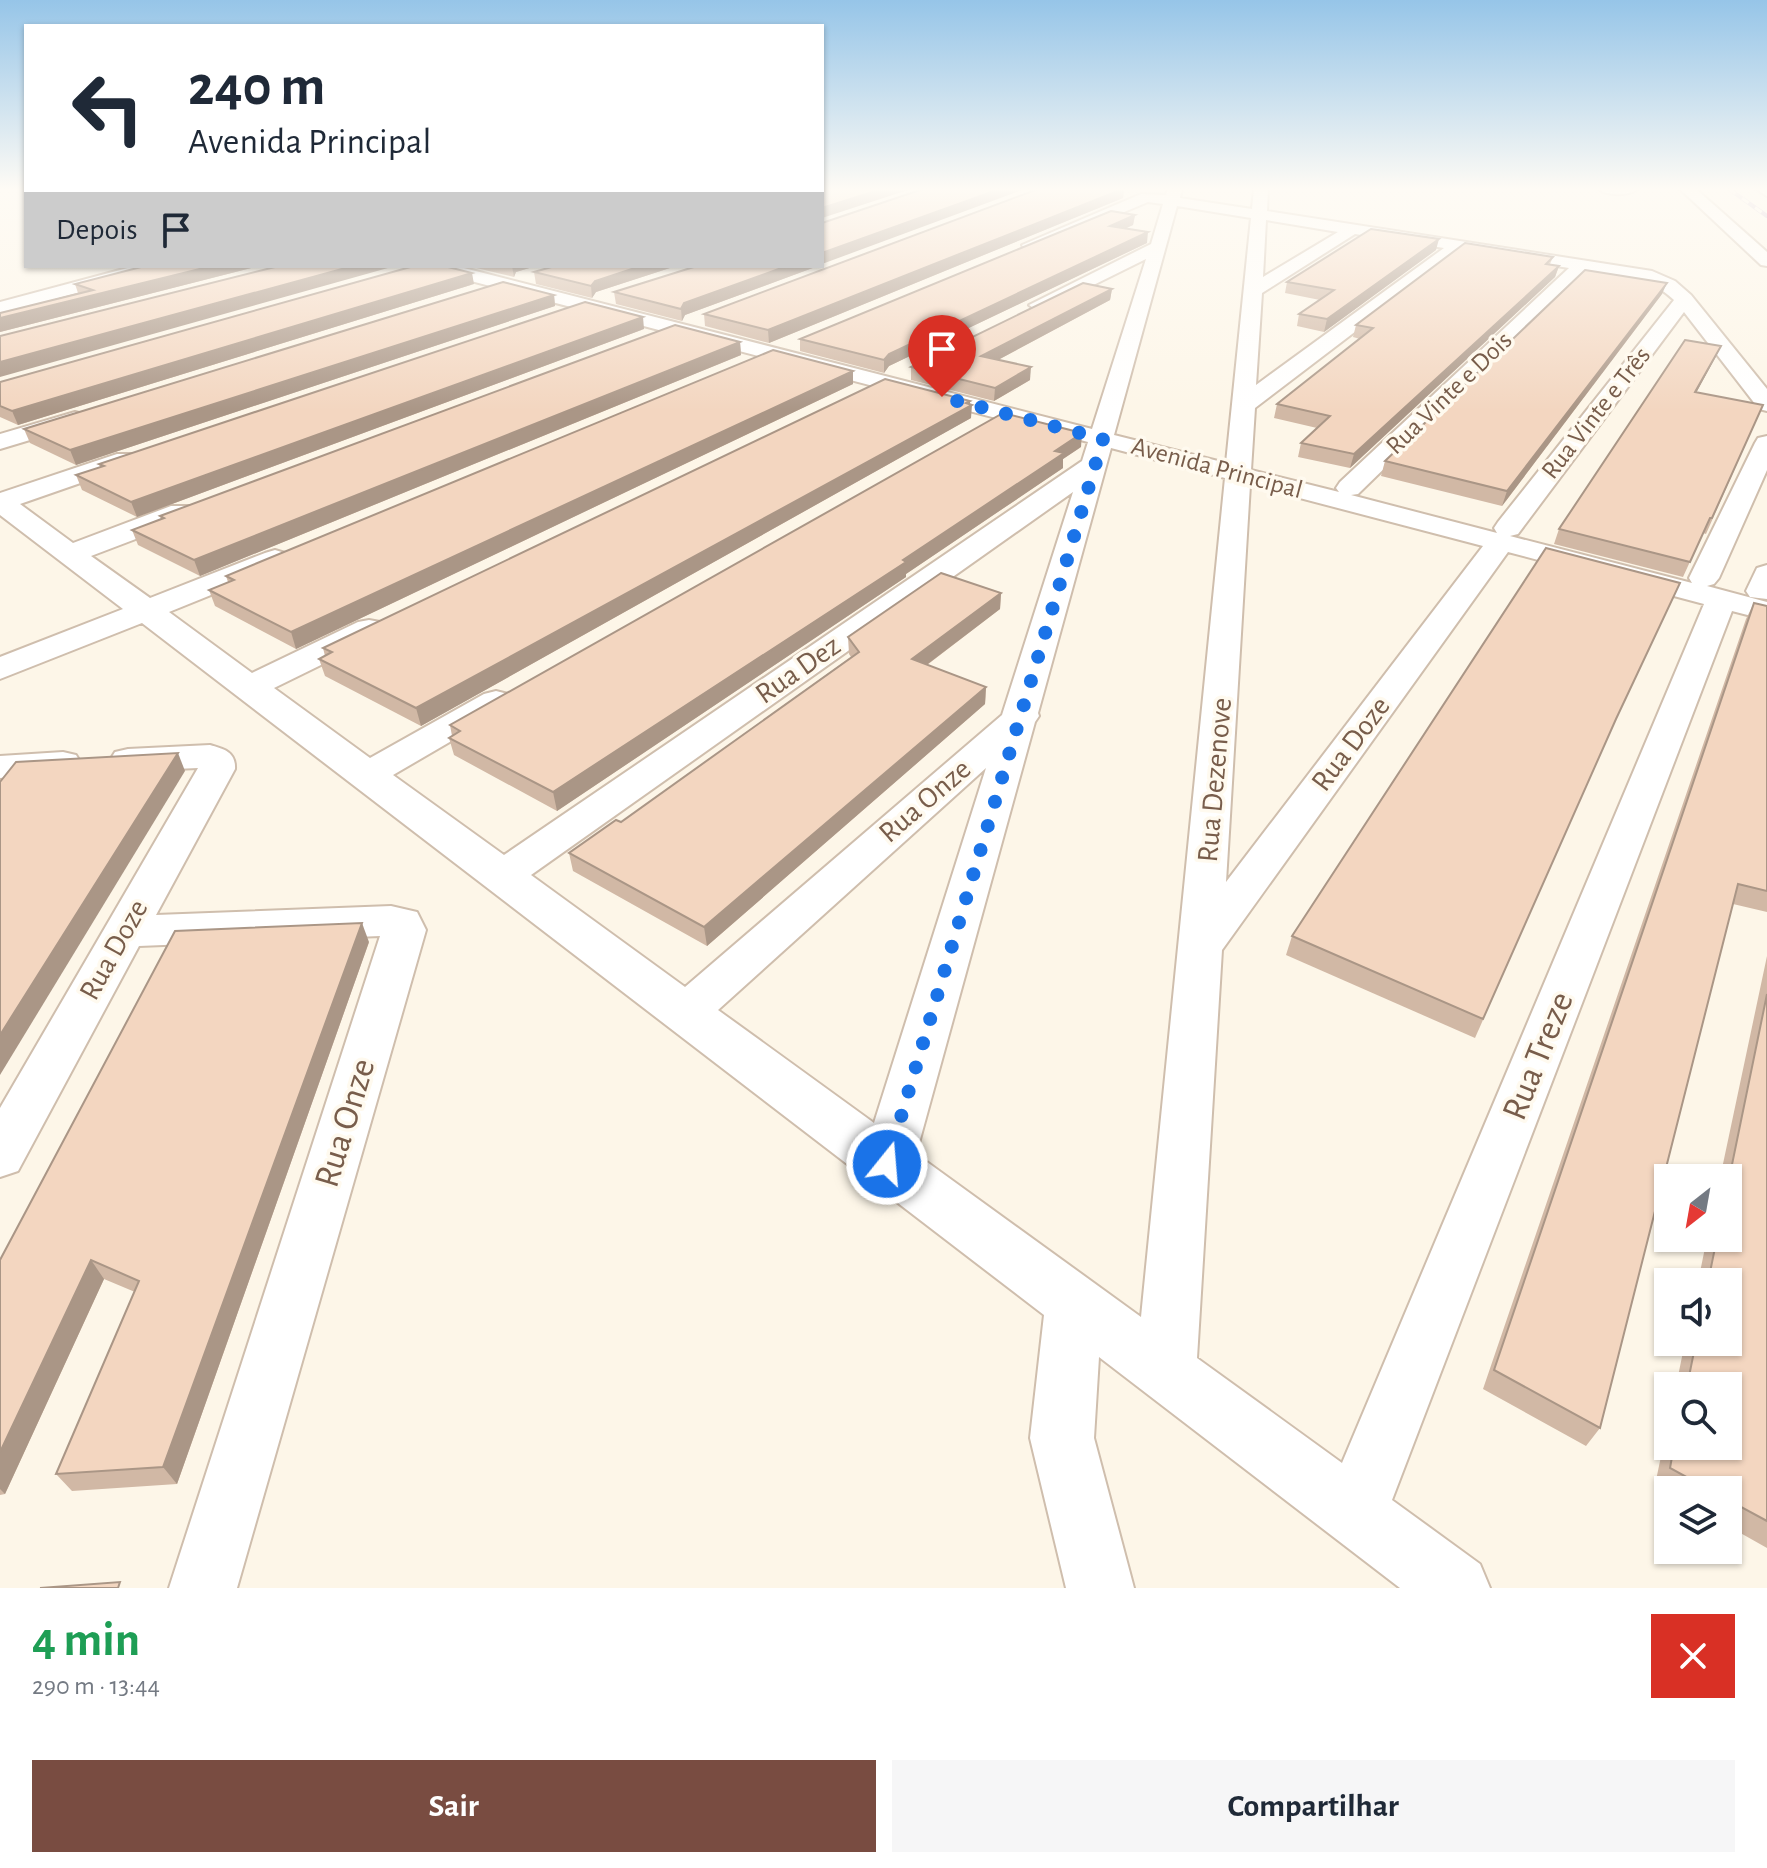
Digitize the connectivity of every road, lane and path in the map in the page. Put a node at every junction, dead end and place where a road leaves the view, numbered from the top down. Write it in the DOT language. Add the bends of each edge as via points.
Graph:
graph roads {
  1 [pos="1124,263"];
  2 [pos="1154,263"];
  3 [pos="1255,263"];
  4 [pos="1298,263"];
  5 [pos="1435,263"];
  6 [pos="1578,263"];
  7 [pos="1610,263"];
  8 [pos="1635,263"];
  9 [pos="1584,264"];
  10 [pos="148,268"];
  11 [pos="448,268"];
  12 [pos="481,268"];
  13 [pos="1647,269"];
  14 [pos="1682,271"];
  15 [pos="522,279"];
  16 [pos="1253,291"];
  17 [pos="461,298"];
  18 [pos="1684,299"];
  19 [pos="603,300"];
  20 [pos="0,308"];
  21 [pos="1022,313"];
  22 [pos="542,320"];
  23 [pos="692,322"];
  24 [pos="631,345"];
  25 [pos="787,346"];
  26 [pos="727,371"];
  27 [pos="898,374"];
  28 [pos="839,402"];
  29 [pos="1767,404"];
  30 [pos="1244,405"];
  31 [pos="1003,413"];
  32 [pos="89,414"];
  33 [pos="962,436"];
  34 [pos="0,442"];
  35 [pos="1101,443"];
  36 [pos="1767,443"];
  37 [pos="151,451"];
  38 [pos="1240,467"];
  39 [pos="0,477"];
  40 [pos="1349,488"];
  41 [pos="0,502"];
  42 [pos="203,504"];
  43 [pos="1504,535"];
  44 [pos="293,552"];
  45 [pos="70,554"];
  46 [pos="1748,591"];
  47 [pos="148,612"];
  48 [pos="393,618"];
  49 [pos="0,669"];
  50 [pos="249,687"];
  51 [pos="519,688"];
  52 [pos="1022,716"];
  53 [pos="0,767"];
  54 [pos="366,775"];
  55 [pos="502,876"];
  56 [pos="124,931"];
  57 [pos="1201,946"];
  58 [pos="685,1013"];
  59 [pos="0,1155"];
  60 [pos="887,1164"];
  61 [pos="1074,1303"];
  62 [pos="1166,1371"];
  63 [pos="1354,1513"];
  64 [pos="203,1588"];
  65 [pos="1100,1588"];
  66 [pos="1456,1588"];
  1 -- 21 [label="street"];
  2 -- 35 [label="street"];
  3 -- 16 [label="street, Rua Dezenove"];
  4 -- 16 [label="street"];
  5 -- 30 [label="street"];
  6 -- 9 [label="street"];
  7 -- 13 [label="street"];
  8 -- 13 [label="street"];
  9 -- 13 [label="street"];
  9 -- 40 [label="street, Rua Vinte e Dois"];
  10 -- 20 [label="street"];
  11 -- 15 [label="street, Avenida Principal"];
  12 -- 15 [label="street, Avenida Principal"];
  13 -- 14 [label="street" via="1667,276"];
  13 -- 18 [label="street"];
  15 -- 17 [label="street"];
  15 -- 19 [label="street, Avenida Principal"];
  16 -- 30 [label="street, Rua Dezenove"];
  18 -- 29 [label="street"];
  18 -- 43 [label="street, Rua Vinte e Três"];
  19 -- 22 [label="street"];
  19 -- 23 [label="street, Avenida Principal"];
  23 -- 24 [label="street"];
  23 -- 25 [label="street, Avenida Principal"];
  25 -- 26 [label="street"];
  25 -- 27 [label="street, Avenida Principal"];
  27 -- 28 [label="street"];
  27 -- 31 [label="street, Avenida Principal"];
  27 -- 35 [label="street, Avenida Principal"];
  30 -- 38 [label="street, Rua Dezenove"];
  31 -- 33 [label="street"];
  31 -- 35 [label="street, Avenida Principal"];
  32 -- 34 [label="street"];
  35 -- 38 [label="street, Avenida Principal"];
  35 -- 52 [label="street"];
  35 -- 55 [label="street, Rua Dez"];
  36 -- 46 [label="street, Rua Treze"];
  37 -- 41 [label="street"];
  38 -- 40 [label="street, Avenida Principal"];
  38 -- 43 [label="street, Avenida Principal"];
  38 -- 57 [label="street, Rua Dezenove"];
  39 -- 41 [label="street"];
  40 -- 43 [label="street, Avenida Principal"];
  41 -- 45 [label="street"];
  42 -- 45 [label="street"];
  43 -- 46 [label="street, Avenida Principal"];
  43 -- 57 [label="street, Rua Doze"];
  44 -- 47 [label="street"];
  45 -- 47 [label="street"];
  46 -- 63 [label="street, Rua Treze"];
  47 -- 49 [label="street"];
  47 -- 50 [label="street"];
  48 -- 50 [label="street"];
  50 -- 54 [label="street"];
  51 -- 54 [label="street"];
  52 -- 58 [label="street, Rua Onze"];
  52 -- 60 [label="street"];
  53 -- 56 [label="street, Rua Doze" via="200,756 217,760"];
  54 -- 55 [label="street"];
  55 -- 58 [label="street"];
  56 -- 59 [label="street, Rua Doze"];
  56 -- 64 [label="street, Rua Onze" via="391,921 402,923 404,930"];
  57 -- 62 [label="street, Rua Dezenove"];
  58 -- 60 [label="street"];
  60 -- 61 [label="street"];
  61 -- 62 [label="street"];
  61 -- 65 [label="street" via="1062,1438"];
  62 -- 63 [label="street"];
  63 -- 66 [label="street"];
}
